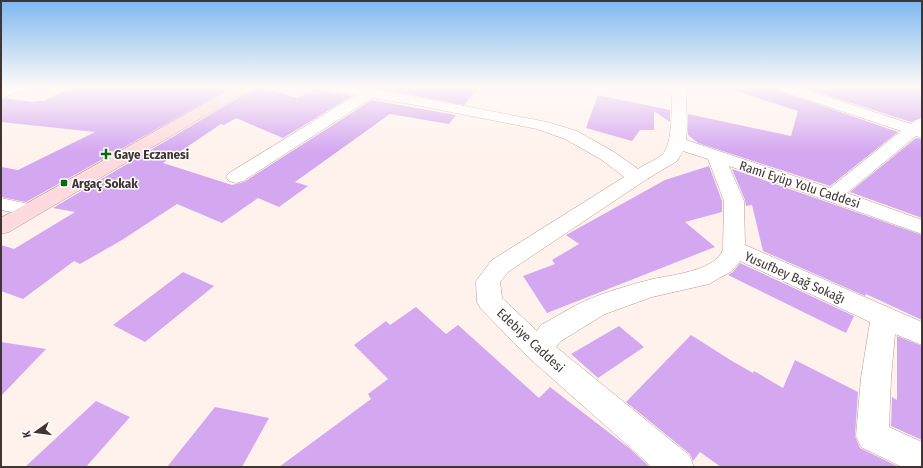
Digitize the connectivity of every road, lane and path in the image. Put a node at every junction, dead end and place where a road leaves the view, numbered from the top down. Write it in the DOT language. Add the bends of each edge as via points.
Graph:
graph roads {
  1 [pos="206,109"];
  2 [pos="345,109"];
  3 [pos="458,109"];
  4 [pos="679,109"];
  5 [pos="854,109"];
  6 [pos="919,129"];
  7 [pos="677,143"];
  8 [pos="716,157"];
  9 [pos="236,177"];
  10 [pos="637,177"];
  11 [pos="833,195"];
  12 [pos="1,204"];
  13 [pos="31,210"];
  14 [pos="1,227"];
  15 [pos="922,227"];
  16 [pos="734,249"];
  17 [pos="884,317"];
  18 [pos="922,334"];
  19 [pos="538,349"];
  20 [pos="922,459"];
  21 [pos="677,467"];
  1 -- 13 [label="main road"];
  2 -- 9 [label="street"];
  3 -- 10 [label="street" via="541,125 571,135 608,156"];
  4 -- 7 [label="street"];
  5 -- 6 [label="street"];
  6 -- 11 [label="street"];
  7 -- 8 [label="street, Rami Eyüp Yolu Caddesi"];
  7 -- 10 [label="street, Edebiye Caddesi" via="671,157"];
  8 -- 11 [label="street, Rami Eyüp Yolu Caddesi"];
  8 -- 16 [label="street, Yusufbey Bağ Sokağı" via="734,201"];
  10 -- 19 [label="street, Edebiye Caddesi" via="500,266 488,281 490,302"];
  11 -- 15 [label="street, Rami Eyüp Yolu Caddesi"];
  12 -- 13 [label="street"];
  13 -- 14 [label="main road"];
  16 -- 17 [label="street, Yusufbey Bağ Sokağı"];
  16 -- 19 [label="street" via="732,256 724,265 700,278 648,289 596,307 551,333"];
  17 -- 18 [label="street, Yusufbey Bağ Sokağı"];
  17 -- 20 [label="street" via="872,436"];
  19 -- 21 [label="street, Edebiye Caddesi"];
}
